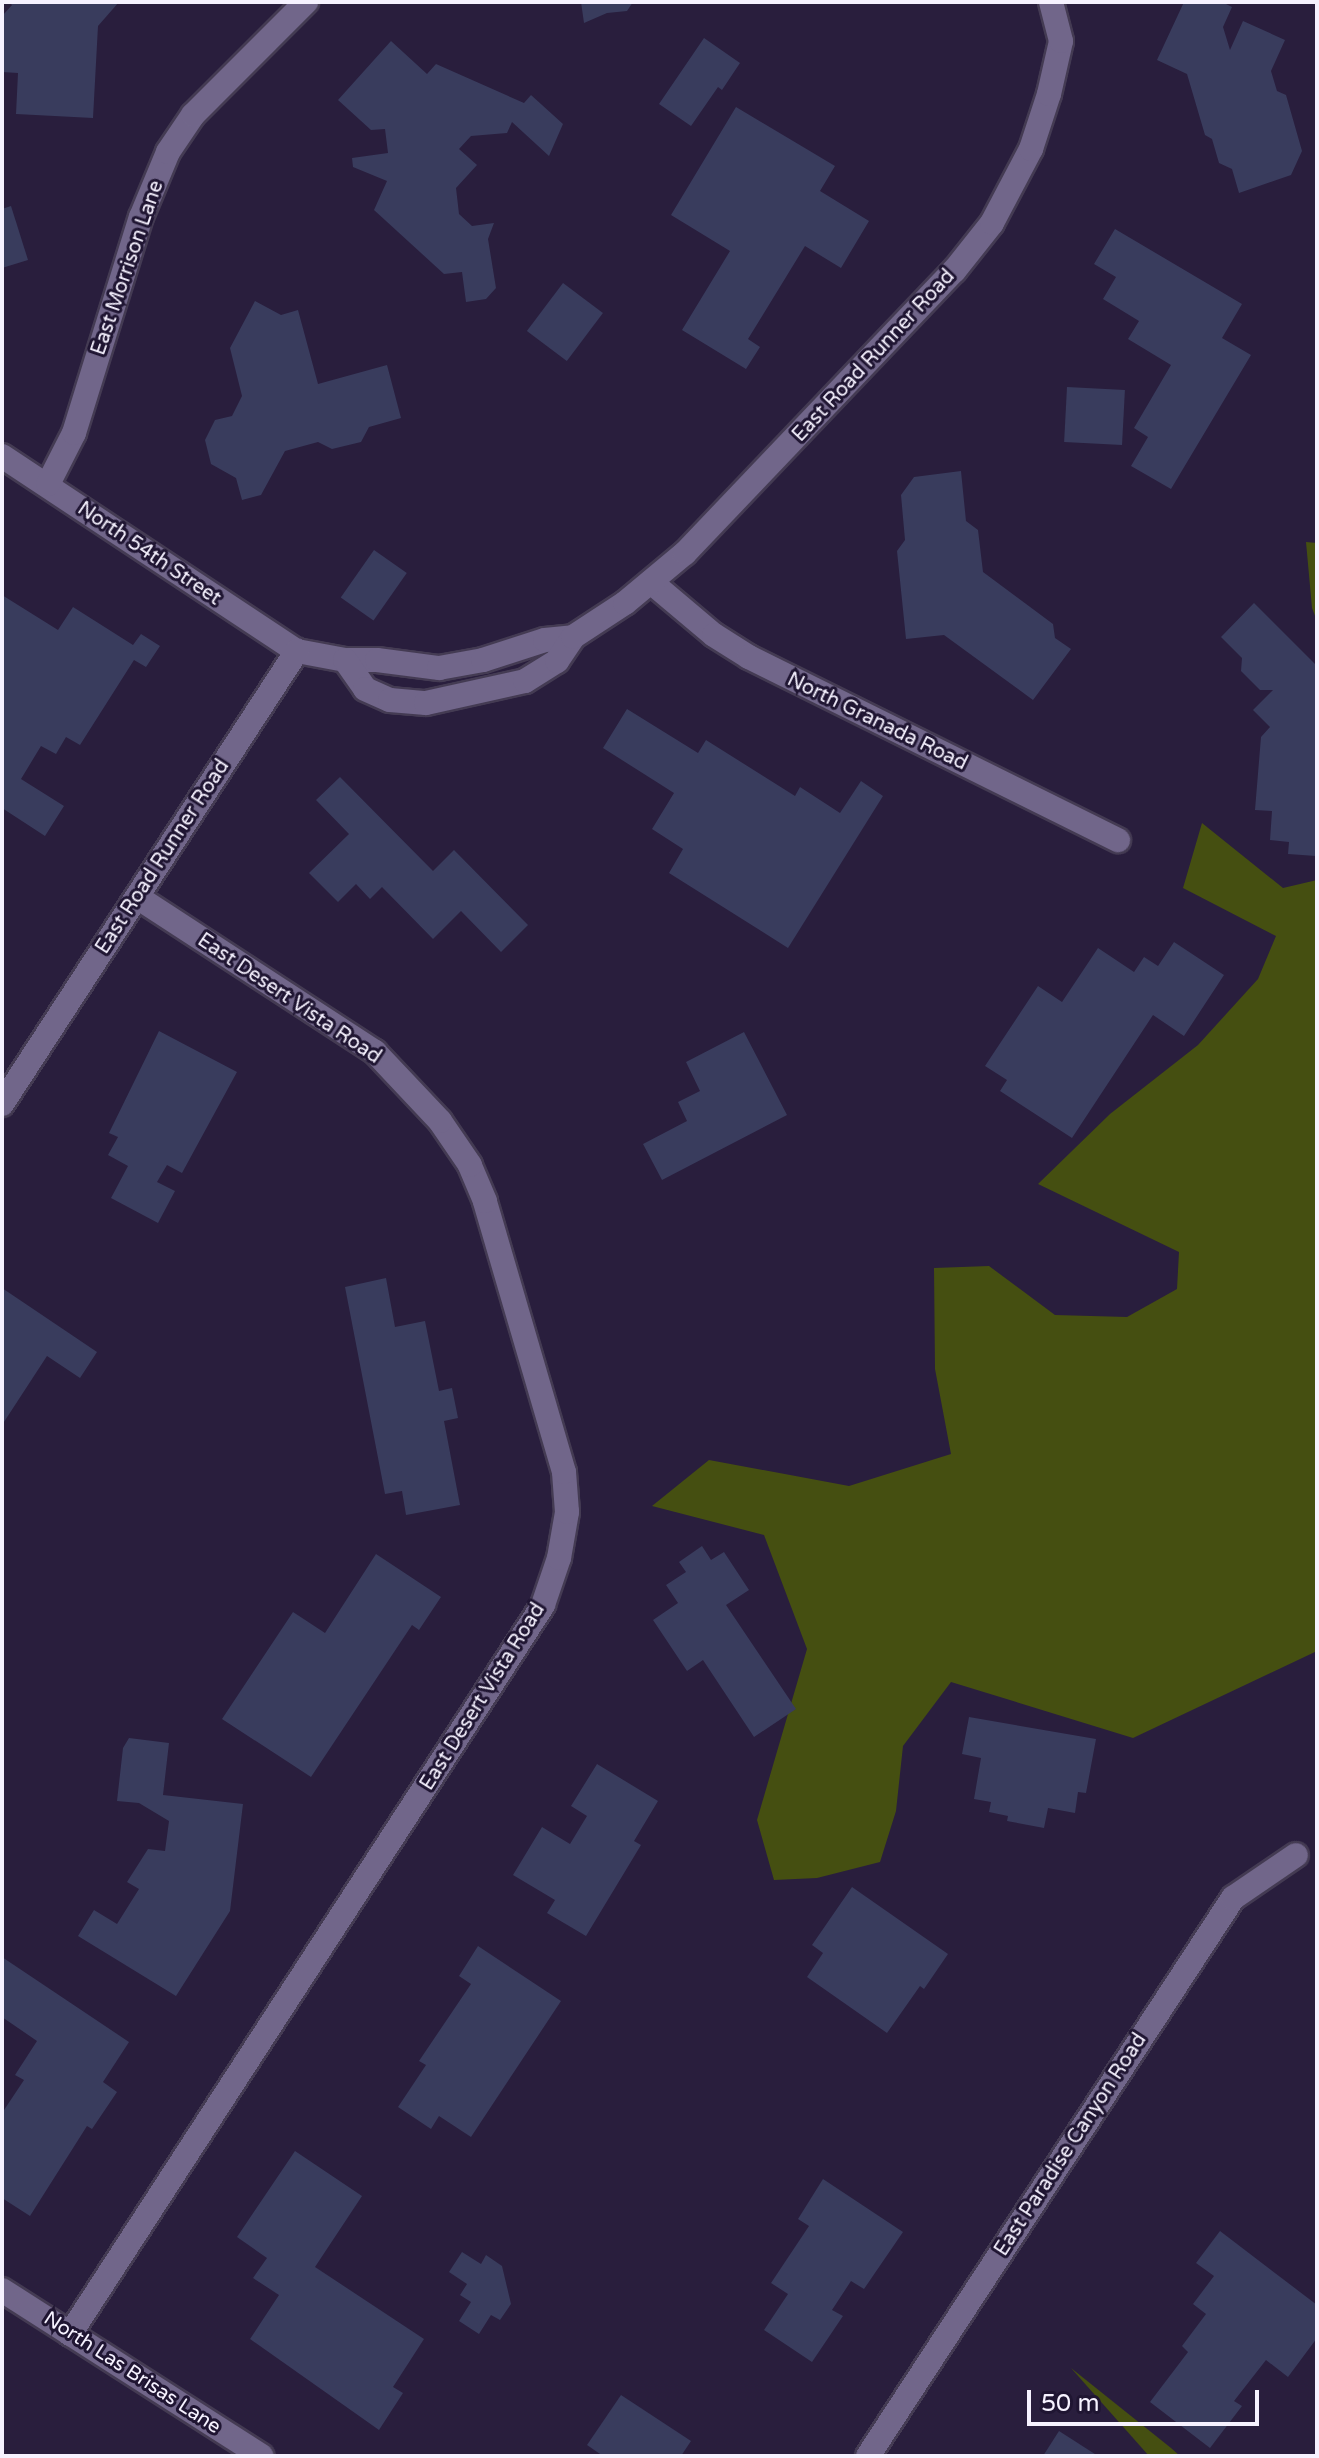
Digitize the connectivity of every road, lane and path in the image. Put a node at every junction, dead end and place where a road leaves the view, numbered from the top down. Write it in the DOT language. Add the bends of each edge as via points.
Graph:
graph roads {
  1 [pos="306,2"];
  2 [pos="1051,2"];
  3 [pos="2,456"];
  4 [pos="48,484"];
  5 [pos="651,582"];
  6 [pos="573,637"];
  7 [pos="297,651"];
  8 [pos="345,660"];
  9 [pos="1118,840"];
  10 [pos="137,897"];
  11 [pos="2,1104"];
  12 [pos="1296,1855"];
  13 [pos="2,2290"];
  14 [pos="70,2334"];
  15 [pos="262,2456"];
  16 [pos="868,2456"];
  1 -- 4 [label="street, East Morrison Lane" via="193,115 168,152 141,217 74,433"];
  2 -- 5 [label="street, East Road Runner Road" via="1061,41 1049,94 1031,149 992,223 954,271 775,463"];
  3 -- 4 [label="street, North 54th Street"];
  4 -- 7 [label="street, North 54th Street"];
  5 -- 6 [label="street, East Road Runner Road"];
  5 -- 9 [label="street, North Granada Road" via="749,657"];
  6 -- 8 [label="street, East Road Runner Road" via="439,668"];
  6 -- 8 [label="street, East Road Runner Road" via="557,661 525,681 426,703 390,700 365,689"];
  7 -- 8 [label="street, East Road Runner Road"];
  7 -- 10 [label="street, East Road Runner Road"];
  10 -- 11 [label="street, East Road Runner Road"];
  10 -- 14 [label="street, East Desert Vista Road" via="375,1052 440,1121 470,1165 485,1201 564,1472 567,1512 543,1605"];
  12 -- 16 [label="street, East Paradise Canyon Road" via="1233,1898"];
  13 -- 14 [label="street, North Las Brisas Lane"];
  14 -- 15 [label="street, North Las Brisas Lane"];
}
